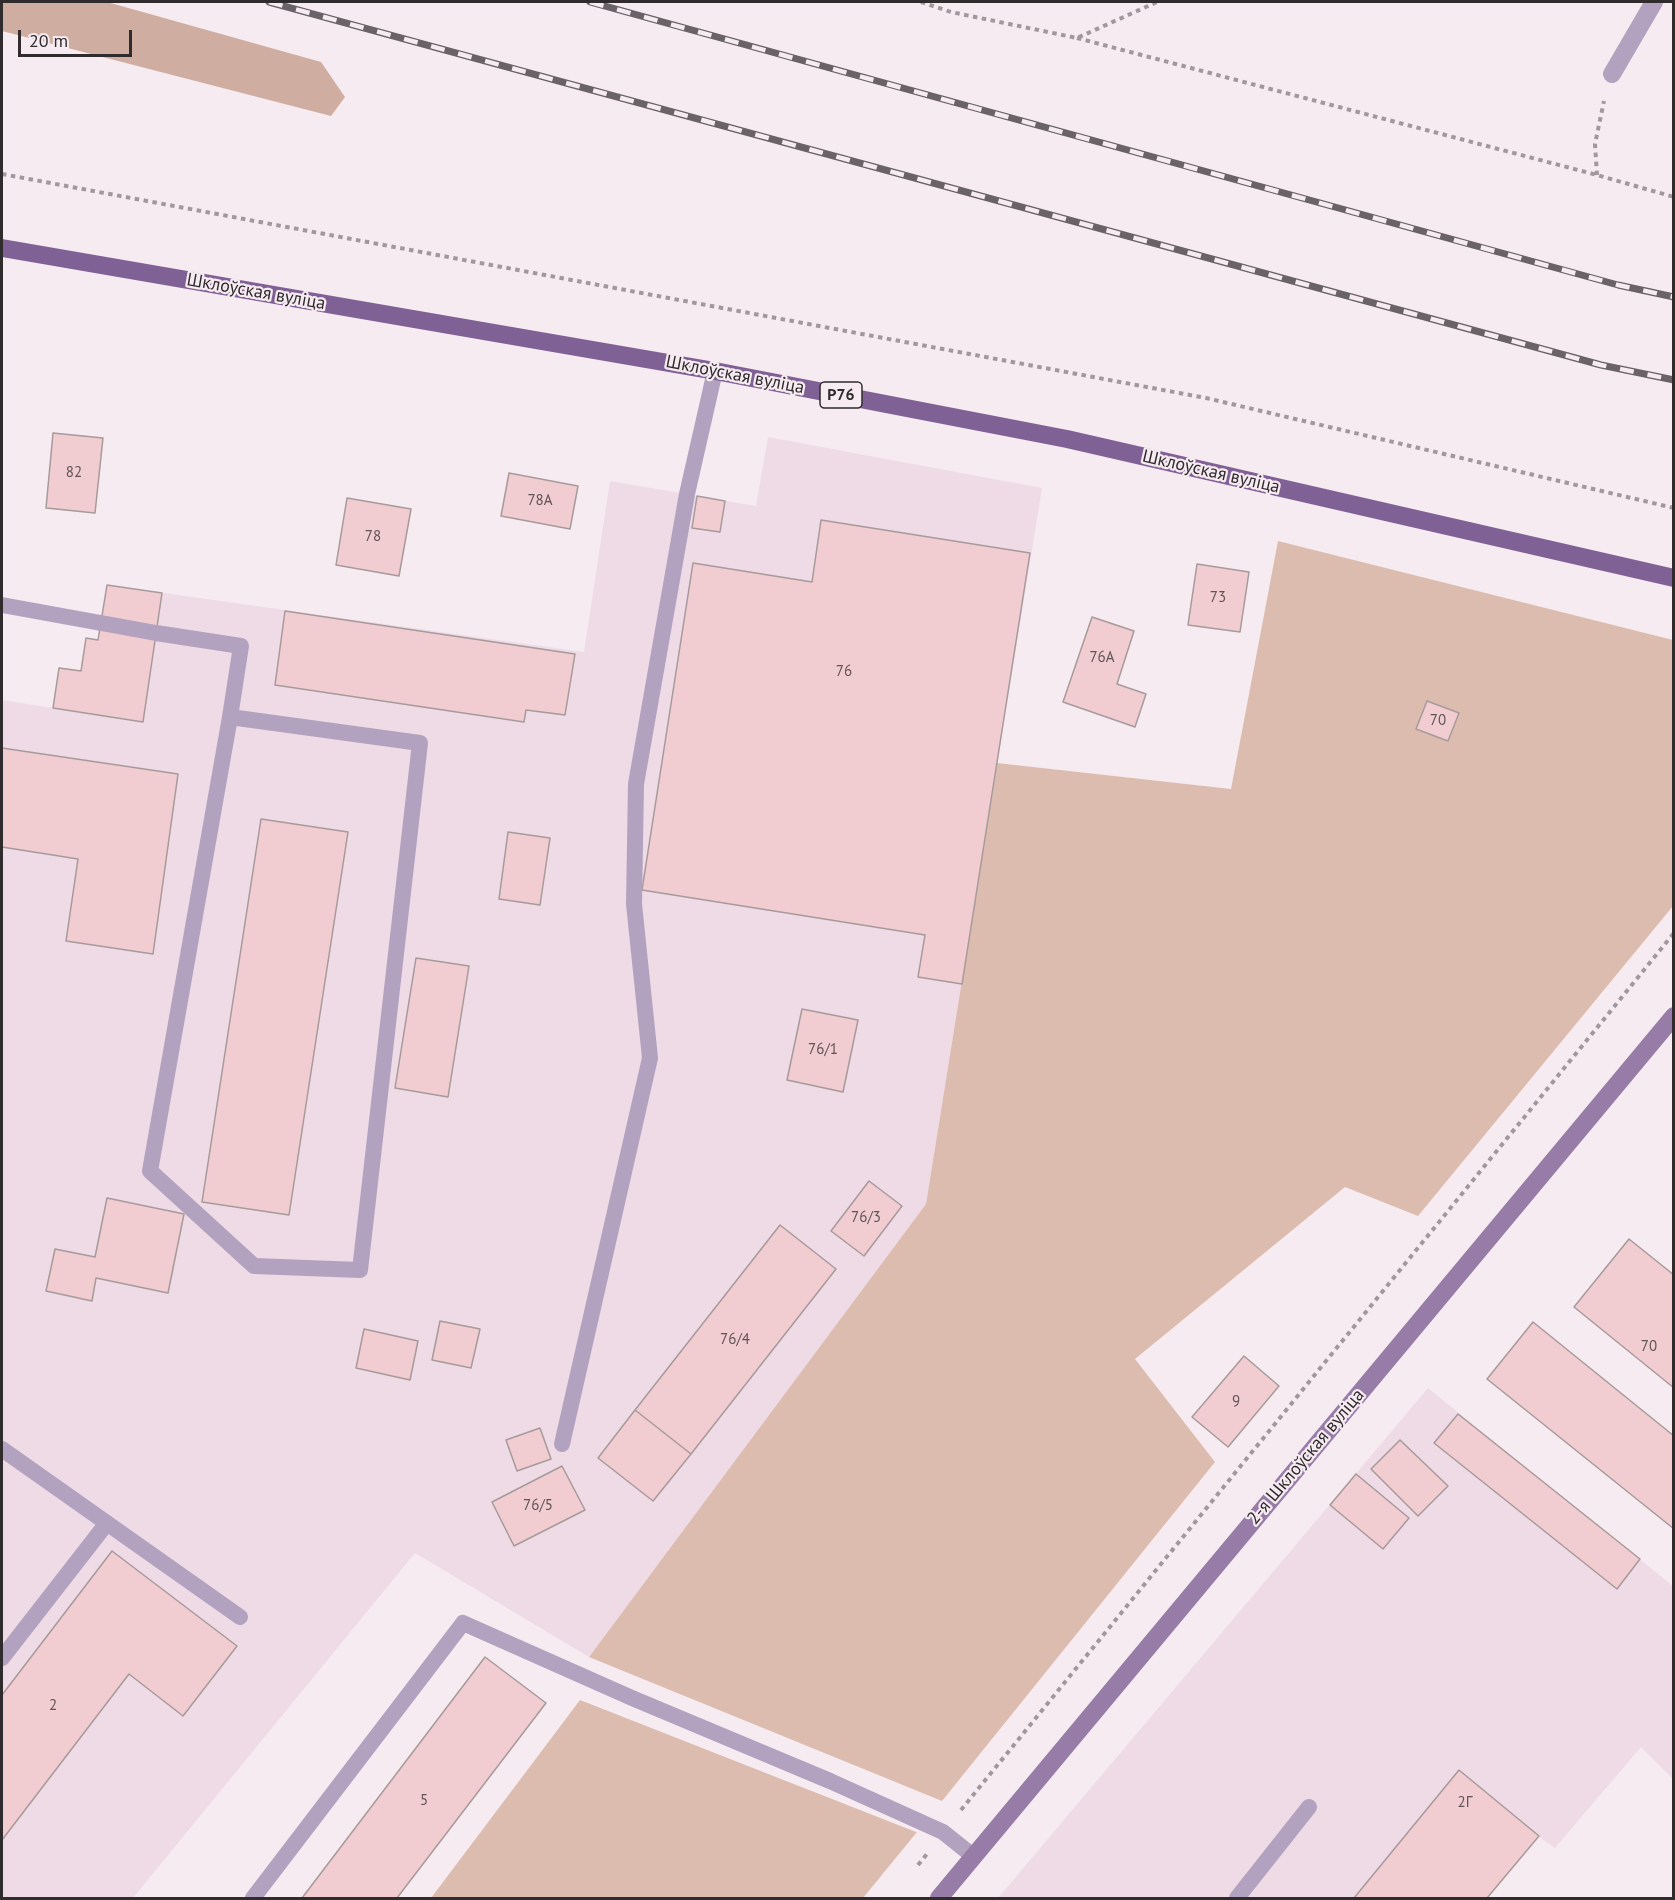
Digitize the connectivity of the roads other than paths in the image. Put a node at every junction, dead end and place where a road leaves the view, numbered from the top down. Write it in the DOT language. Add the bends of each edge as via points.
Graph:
graph roads {
  1 [pos="1654,2"];
  2 [pos="1611,74"];
  3 [pos="2,248"];
  4 [pos="715,371"];
  5 [pos="1674,578"];
  6 [pos="2,605"];
  7 [pos="230,717"];
  8 [pos="1674,1016"];
  9 [pos="562,1444"];
  10 [pos="2,1449"];
  11 [pos="106,1523"];
  12 [pos="240,1617"];
  13 [pos="2,1658"];
  14 [pos="1309,1807"];
  15 [pos="973,1856"];
  16 [pos="253,1899"];
  17 [pos="939,1899"];
  18 [pos="1237,1899"];
  1 -- 2 [label="street"];
  3 -- 4 [label="main road, Шклоўская вуліца / Р76"];
  4 -- 5 [label="main road, Шклоўская вуліца / Р76" via="1068,439"];
  4 -- 9 [label="lane" via="687,494 636,784 634,904 650,1058"];
  6 -- 7 [label="lane" via="241,646"];
  7 -- 7 [label="lane" via="150,1171 254,1266 360,1270 420,742"];
  8 -- 15 [label="street, 2-я Шклоўская вуліца"];
  10 -- 11 [label="lane"];
  11 -- 12 [label="lane"];
  11 -- 13 [label="lane"];
  14 -- 18 [label="lane"];
  15 -- 16 [label="lane" via="943,1832 463,1623"];
  15 -- 17 [label="street, 2-я Шклоўская вуліца"];
}
